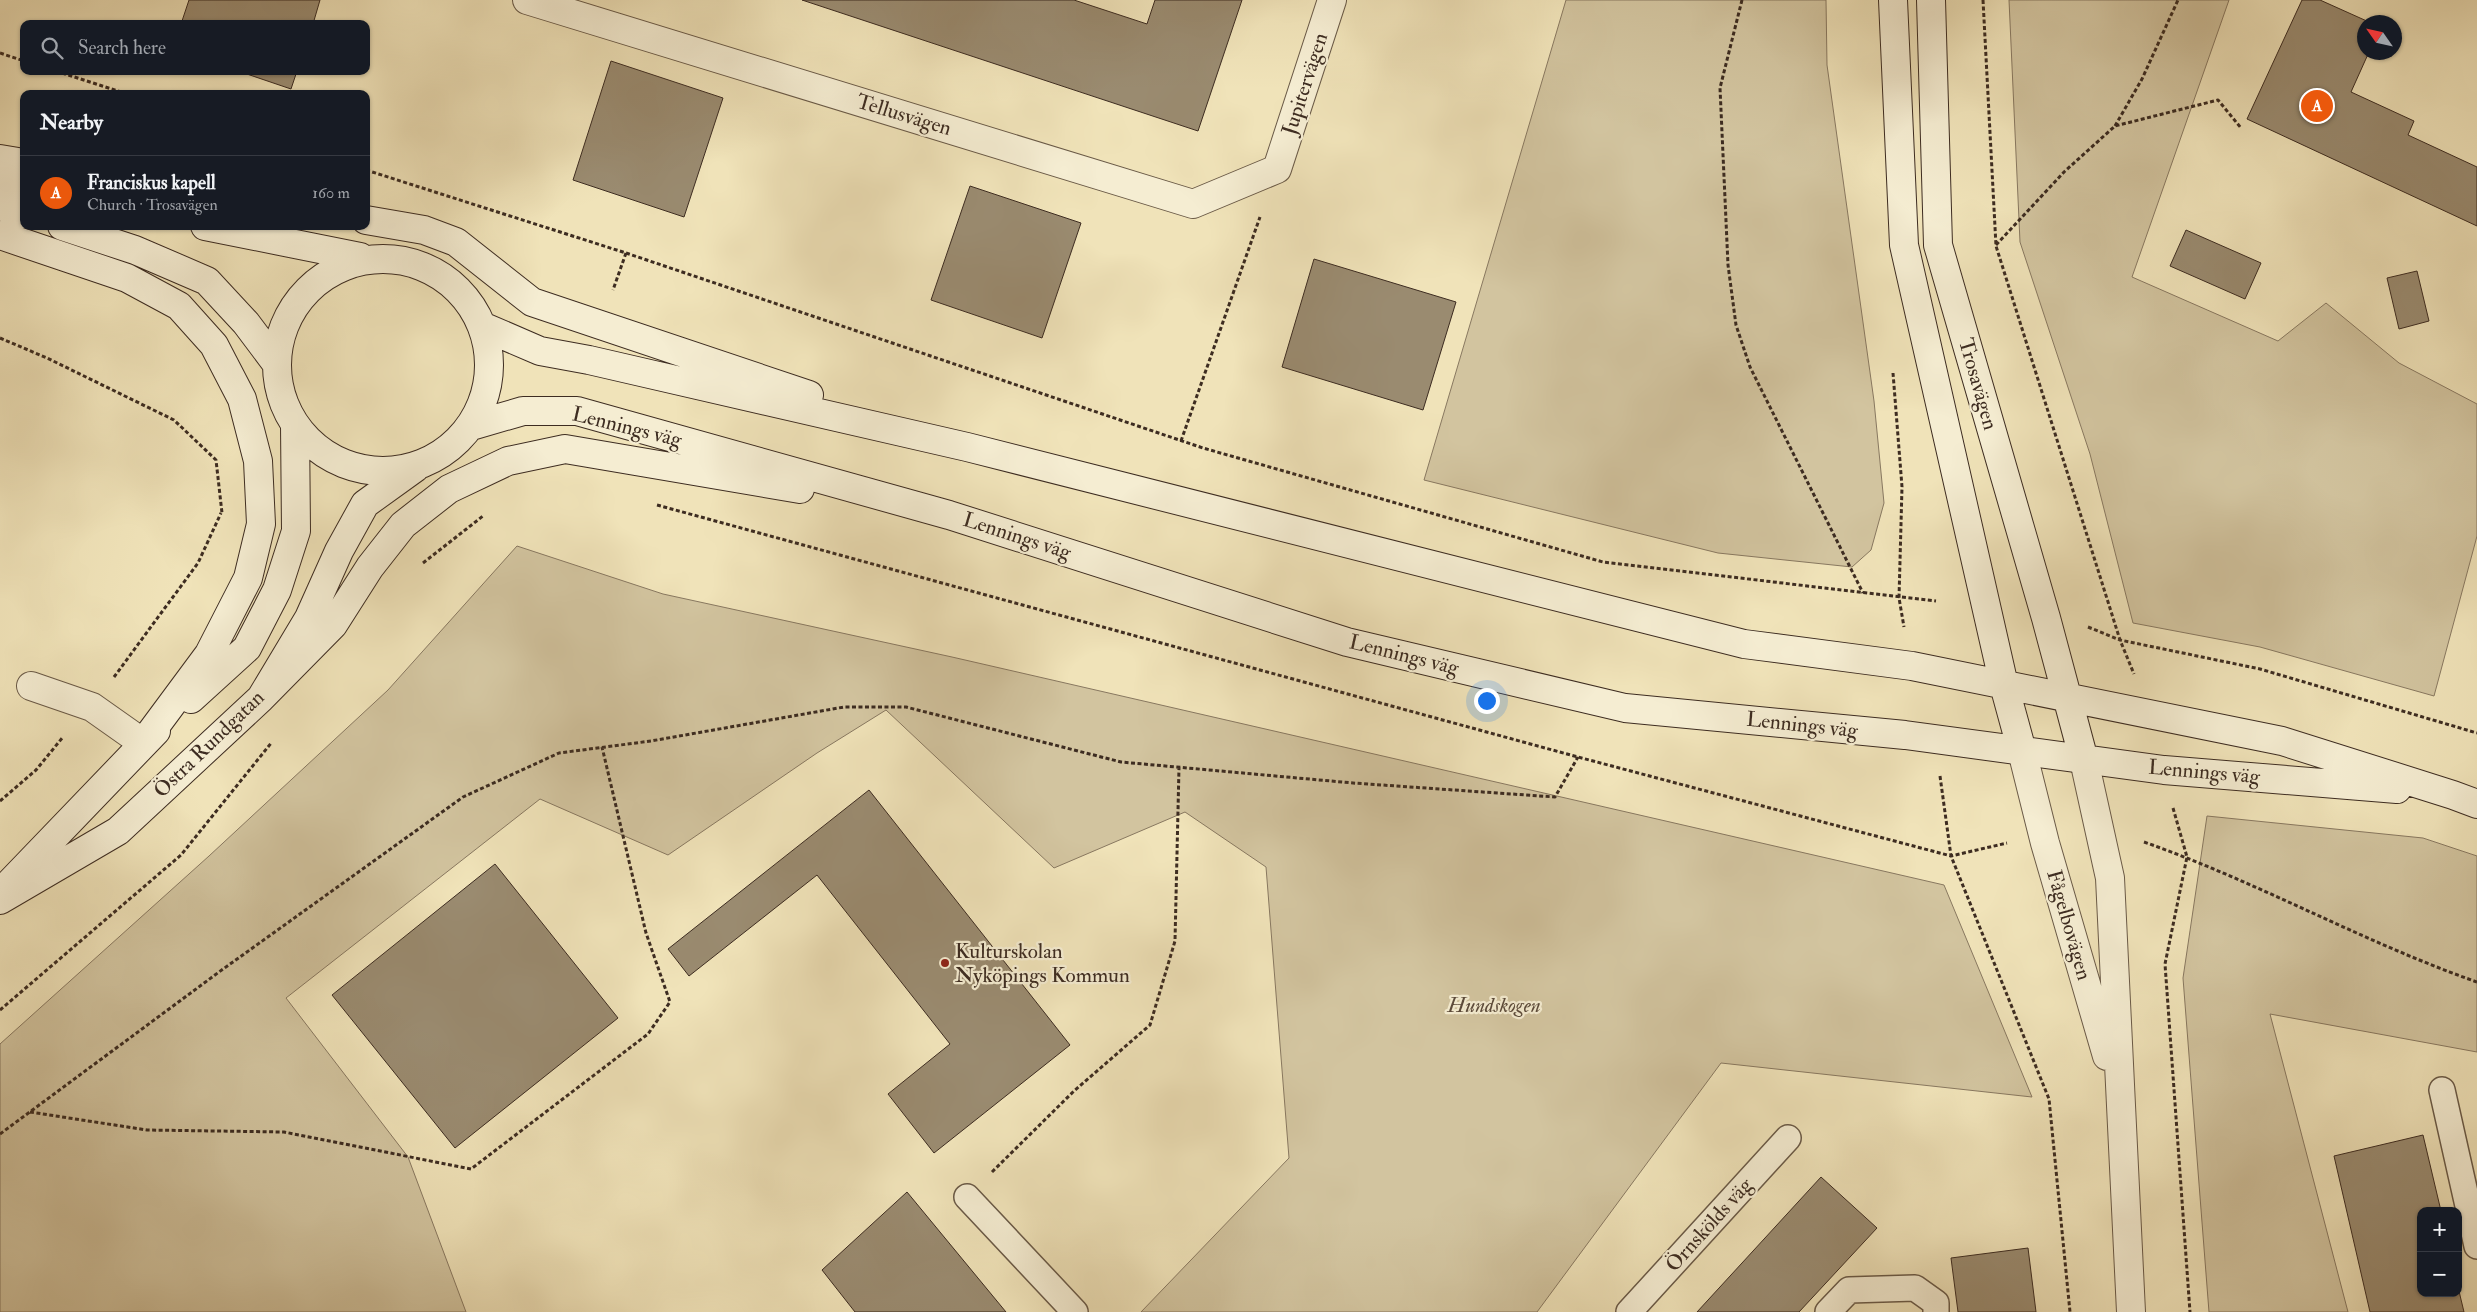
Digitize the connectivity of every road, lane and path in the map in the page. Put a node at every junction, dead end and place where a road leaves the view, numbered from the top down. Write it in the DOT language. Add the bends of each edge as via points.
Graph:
graph roads {
  1 [pos="527,0"];
  2 [pos="1332,0"];
  3 [pos="1742,0"];
  4 [pos="1893,0"];
  5 [pos="1931,0"];
  6 [pos="1983,0"];
  7 [pos="2178,0"];
  8 [pos="0,53"];
  9 [pos="20,60"];
  10 [pos="68,75"];
  11 [pos="115,90"];
  12 [pos="2115,126"];
  13 [pos="2241,128"];
  14 [pos="0,159"];
  15 [pos="20,162"];
  16 [pos="1277,168"];
  17 [pos="0,183"];
  18 [pos="20,187"];
  19 [pos="0,206"];
  20 [pos="20,213"];
  21 [pos="370,221"];
  22 [pos="74,230"];
  23 [pos="225,230"];
  24 [pos="0,235"];
  25 [pos="1996,246"];
  26 [pos="626,253"];
  27 [pos="369,259"];
  28 [pos="482,326"];
  29 [pos="0,338"];
  30 [pos="276,363"];
  31 [pos="295,425"];
  32 [pos="471,426"];
  33 [pos="1181,441"];
  34 [pos="967,447"];
  35 [pos="416,467"];
  36 [pos="654,504"];
  37 [pos="221,513"];
  38 [pos="949,515"];
  39 [pos="484,516"];
  40 [pos="261,524"];
  41 [pos="370,567"];
  42 [pos="1863,593"];
  43 [pos="1936,601"];
  44 [pos="2080,624"];
  45 [pos="2120,640"];
  46 [pos="2134,675"];
  47 [pos="2004,684"];
  48 [pos="31,686"];
  49 [pos="2066,697"];
  50 [pos="261,698"];
  51 [pos="92,707"];
  52 [pos="2477,733"];
  53 [pos="276,737"];
  54 [pos="143,743"];
  55 [pos="602,747"];
  56 [pos="2022,751"];
  57 [pos="1578,757"];
  58 [pos="2084,760"];
  59 [pos="1179,767"];
  60 [pos="1940,774"];
  61 [pos="2465,800"];
  62 [pos="0,801"];
  63 [pos="2173,808"];
  64 [pos="2144,842"];
  65 [pos="2011,843"];
  66 [pos="1951,856"];
  67 [pos="2187,857"];
  68 [pos="0,893"];
  69 [pos="0,900"];
  70 [pos="2477,982"];
  71 [pos="0,1010"];
  72 [pos="2442,1090"];
  73 [pos="2119,1098"];
  74 [pos="30,1112"];
  75 [pos="0,1134"];
  76 [pos="1788,1138"];
  77 [pos="967,1197"];
  78 [pos="2477,1246"];
  79 [pos="1075,1312"];
  80 [pos="1629,1312"];
  81 [pos="1828,1312"];
  82 [pos="1936,1312"];
  83 [pos="2070,1312"];
  84 [pos="2131,1312"];
  85 [pos="2190,1312"];
  1 -- 16 [label="main road, Tellusvägen" via="1193,204"];
  2 -- 16 [label="main road, Jupitervägen"];
  3 -- 42 [label="path" via="1720,88 1728,264 1736,325 1750,368"];
  4 -- 47 [label="main road, Trosavägen" via="1904,245"];
  5 -- 49 [label="main road, Trosavägen" via="1938,245"];
  6 -- 25 [label="path"];
  7 -- 12 [label="path" via="2142,79"];
  8 -- 9 [label="path"];
  10 -- 11 [label="path"];
  12 -- 13 [label="path" via="2218,100"];
  12 -- 25 [label="path" via="2064,172"];
  14 -- 15 [label="main road"];
  16 -- 33 [label="path"];
  17 -- 18 [label="main road"];
  19 -- 20 [label="main road"];
  21 -- 34 [label="main road, Lennings väg" via="424,230 456,242 532,302"];
  22 -- 30 [label="main road" via="135,250 207,281 246,323"];
  23 -- 27 [label="main road"];
  24 -- 40 [label="main road" via="127,278 179,306 214,345 242,399 258,461"];
  25 -- 45 [label="path"];
  26 -- 33 [label="path"];
  27 -- 28 [label="main road" via="404,260 437,272 464,295"];
  27 -- 30 [label="main road" via="334,267 311,286 292,308 281,334"];
  28 -- 32 [label="main road" via="490,360 486,394"];
  28 -- 34 [label="main road, Lennings väg" via="540,351"];
  29 -- 37 [label="path" via="174,420 216,460"];
  30 -- 31 [label="main road" via="280,395"];
  31 -- 35 [label="main road" via="324,455 364,470 390,472"];
  31 -- 54 [label="main road, Östra Rundgatan" via="296,531 278,590 247,648"];
  32 -- 35 [label="main road" via="447,451"];
  32 -- 38 [label="main road, Lennings väg" via="523,411 577,410"];
  33 -- 42 [label="path" via="1604,562"];
  34 -- 47 [label="main road, Lennings väg" via="1744,644 1912,666"];
  35 -- 50 [label="main road, Östra Rundgatan" via="365,504 339,551 309,618"];
  36 -- 57 [label="path"];
  37 -- 40 [label="path"];
  37 -- 51 [label="path" via="198,563"];
  38 -- 41 [label="main road" via="565,448 508,461 448,489 403,525"];
  38 -- 56 [label="main road, Lennings väg" via="1347,642 1625,708"];
  39 -- 41 [label="path" via="467,526 400,582"];
  40 -- 54 [label="main road" via="248,578 209,654"];
  41 -- 50 [label="main road" via="333,625"];
  42 -- 43 [label="path"];
  44 -- 45 [label="path"];
  45 -- 46 [label="path"];
  45 -- 52 [label="path" via="2260,669"];
  47 -- 49 [label="main road, Lennings väg"];
  47 -- 56 [label="main road, Trosavägen"];
  48 -- 51 [label="main road"];
  49 -- 58 [label="main road, Trosavägen"];
  49 -- 61 [label="main road, Lennings väg" via="2282,741"];
  50 -- 69 [label="main road, Östra Rundgatan" via="118,831"];
  51 -- 54 [label="main road"];
  51 -- 62 [label="path" via="36,770"];
  53 -- 71 [label="path" via="182,855"];
  54 -- 68 [label="main road, Östra Rundgatan"];
  55 -- 59 [label="path" via="844,707 906,707 1121,762"];
  55 -- 74 [label="path" via="559,753 463,797"];
  55 -- 74 [label="path" via="646,933 670,1002 648,1034 470,1169 284,1132 146,1130"];
  56 -- 58 [label="main road, Lennings väg"];
  56 -- 73 [label="main road, Fågelbovägen"];
  57 -- 59 [label="path" via="1555,797"];
  57 -- 66 [label="path"];
  58 -- 61 [label="main road, Lennings väg" via="2164,770 2283,778"];
  58 -- 73 [label="main road, Fågelbovägen" via="2110,878"];
  59 -- 77 [label="path" via="1175,941 1150,1025 1074,1091"];
  60 -- 66 [label="path"];
  63 -- 67 [label="path"];
  64 -- 67 [label="path"];
  65 -- 66 [label="path"];
  66 -- 83 [label="path" via="2049,1099"];
  67 -- 70 [label="path" via="2430,966"];
  67 -- 85 [label="path" via="2165,964"];
  72 -- 78 [label="lane"];
  73 -- 84 [label="main road, Fågelbovägen"];
  74 -- 75 [label="path"];
  76 -- 80 [label="lane, Örnskölds väg"];
  77 -- 79 [label="lane"];
  81 -- 82 [label="lane" via="1848,1290 1915,1288 1936,1303"];
}
